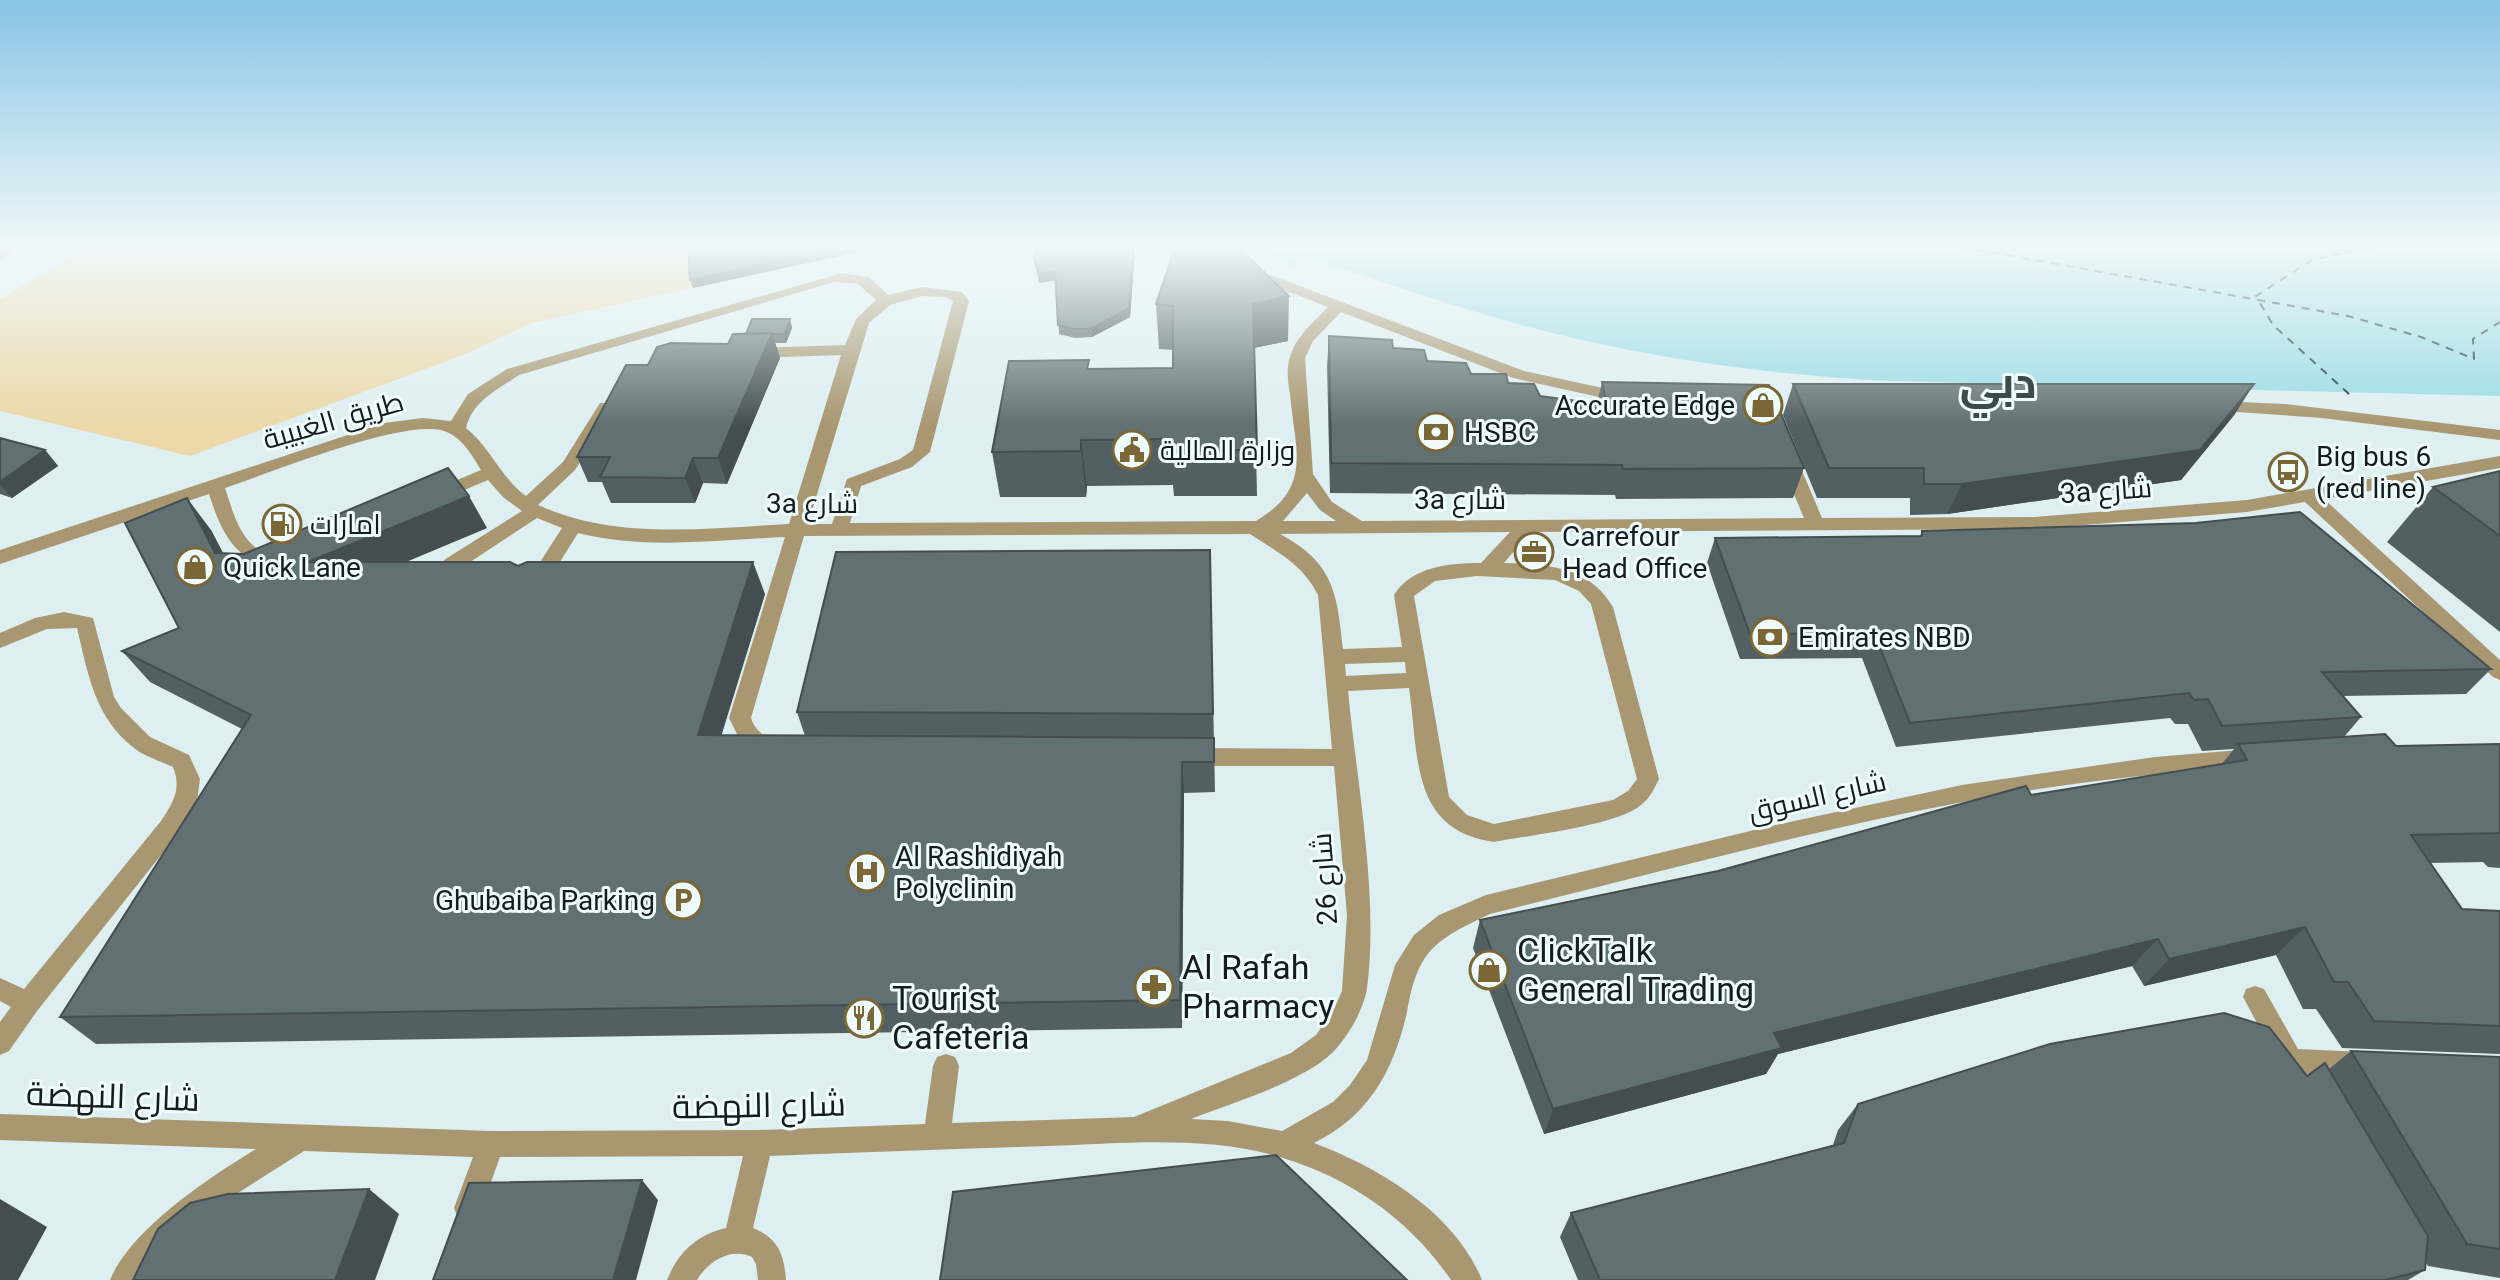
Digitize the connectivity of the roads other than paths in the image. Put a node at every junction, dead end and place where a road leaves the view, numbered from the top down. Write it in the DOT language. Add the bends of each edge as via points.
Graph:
graph roads {
  1 [pos="733,307"];
  2 [pos="877,307"];
  3 [pos="959,307"];
  4 [pos="1337,307"];
  5 [pos="851,350"];
  6 [pos="729,354"];
  7 [pos="617,389"];
  8 [pos="1649,401"];
  9 [pos="2190,406"];
  10 [pos="458,428"];
  11 [pos="2500,435"];
  12 [pos="1783,446"];
  13 [pos="2500,462"];
  14 [pos="492,472"];
  15 [pos="1305,476"];
  16 [pos="832,483"];
  17 [pos="215,485"];
  18 [pos="2309,495"];
  19 [pos="422,501"];
  20 [pos="530,508"];
  21 [pos="95,525"];
  22 [pos="573,526"];
  23 [pos="1816,526"];
  24 [pos="1524,527"];
  25 [pos="1362,528"];
  26 [pos="1254,529"];
  27 [pos="795,530"];
  28 [pos="839,531"];
  29 [pos="293,555"];
  30 [pos="0,557"];
  31 [pos="451,565"];
  32 [pos="1483,571"];
  33 [pos="0,572"];
  34 [pos="534,588"];
  35 [pos="0,641"];
  36 [pos="1411,654"];
  37 [pos="1335,657"];
  38 [pos="2500,672"];
  39 [pos="1416,680"];
  40 [pos="1338,684"];
  41 [pos="785,754"];
  42 [pos="1161,756"];
  43 [pos="1345,758"];
  44 [pos="2271,758"];
  45 [pos="0,989"];
  46 [pos="2255,997"];
  47 [pos="28,1003"];
  48 [pos="0,1043"];
  49 [pos="2291,1061"];
  50 [pos="2396,1065"];
  51 [pos="946,1066"];
  52 [pos="2307,1088"];
  53 [pos="0,1127"];
  54 [pos="1133,1130"];
  55 [pos="937,1137"];
  56 [pos="298,1139"];
  57 [pos="760,1143"];
  58 [pos="491,1144"];
  59 [pos="1282,1144"];
  60 [pos="737,1238"];
  61 [pos="456,1239"];
  62 [pos="124,1280"];
  63 [pos="681,1280"];
  64 [pos="772,1280"];
  65 [pos="1468,1280"];
  1 -- 10 [label="street" via="551,359 496,382 466,408"];
  2 -- 5 [label="street" via="863,319"];
  3 -- 16 [label="street" via="921,452 909,462"];
  4 -- 8 [label="street" via="1519,375"];
  4 -- 15 [label="street" via="1306,339 1297,358"];
  5 -- 6 [label="street"];
  5 -- 16 [label="street"];
  7 -- 20 [label="street" via="569,466"];
  9 -- 11 [label="street" via="2302,408"];
  10 -- 14 [label="street, 3a شارع"];
  10 -- 17 [label="street, طريق الغبيبة" via="420,422 390,427"];
  12 -- 23 [label="street"];
  13 -- 18 [label="street, 3a شارع"];
  14 -- 19 [label="street"];
  14 -- 20 [label="street, 3a شارع"];
  15 -- 25 [label="street" via="1326,506"];
  15 -- 26 [label="street" via="1291,507"];
  16 -- 27 [label="street"];
  16 -- 28 [label="street"];
  17 -- 21 [label="street, طريق الغبيبة"];
  17 -- 29 [label="street" via="247,553 260,559"];
  18 -- 23 [label="street, 3a شارع" via="2177,513 2034,523"];
  18 -- 38 [label="street"];
  20 -- 22 [label="street, 3a شارع"];
  20 -- 31 [label="street"];
  21 -- 30 [label="street, طريق الغبيبة"];
  21 -- 33 [label="street"];
  22 -- 27 [label="street, 3a شارع" via="640,534"];
  22 -- 34 [label="street"];
  23 -- 24 [label="street, 3a شارع"];
  24 -- 25 [label="street, 3a شارع"];
  24 -- 32 [label="street"];
  25 -- 26 [label="street, 3a شارع"];
  26 -- 28 [label="street, 3a شارع"];
  26 -- 37 [label="street, شارع 26" via="1293,549 1321,578"];
  27 -- 28 [label="street, 3a شارع"];
  27 -- 41 [label="street" via="740,718 756,745"];
  32 -- 36 [label="street" via="1431,573 1410,585 1404,605"];
  32 -- 39 [label="street" via="1565,574 1596,594 1645,764 1648,779 1643,792 1617,808 1494,833 1462,825 1449,816 1436,793"];
  35 -- 47 [label="street" via="58,619 86,623 104,698 114,714 142,743 181,761 189,779 186,801 169,828"];
  36 -- 37 [label="street"];
  36 -- 39 [label="street"];
  37 -- 40 [label="street, شارع 26"];
  39 -- 40 [label="street"];
  40 -- 43 [label="street, شارع 26"];
  42 -- 43 [label="street"];
  43 -- 54 [label="street, شارع 26" via="1359,915 1354,991 1343,1018 1325,1043 1300,1062"];
  44 -- 59 [label="street, شارع السوق" via="2120,767 1962,792 1455,916 1429,934 1410,959 1376,1069 1360,1094 1312,1132"];
  45 -- 47 [label="street"];
  46 -- 49 [label="street"];
  47 -- 48 [label="street"];
  49 -- 50 [label="street"];
  49 -- 52 [label="street"];
  51 -- 55 [label="street"];
  53 -- 56 [label="street, شارع النهضة"];
  54 -- 55 [label="street, شارع النهضة"];
  54 -- 59 [label="street, شارع النهضة" via="1228,1134"];
  55 -- 57 [label="street, شارع النهضة"];
  56 -- 58 [label="street, شارع النهضة"];
  56 -- 62 [label="street" via="215,1188 148,1250"];
  57 -- 58 [label="street, شارع النهضة"];
  57 -- 60 [label="street"];
  58 -- 61 [label="street"];
  59 -- 65 [label="street, شارع النهضة" via="1344,1168 1401,1204 1438,1237"];
  60 -- 63 [label="street" via="698,1254"];
  60 -- 64 [label="street" via="753,1241 767,1252"];
}
